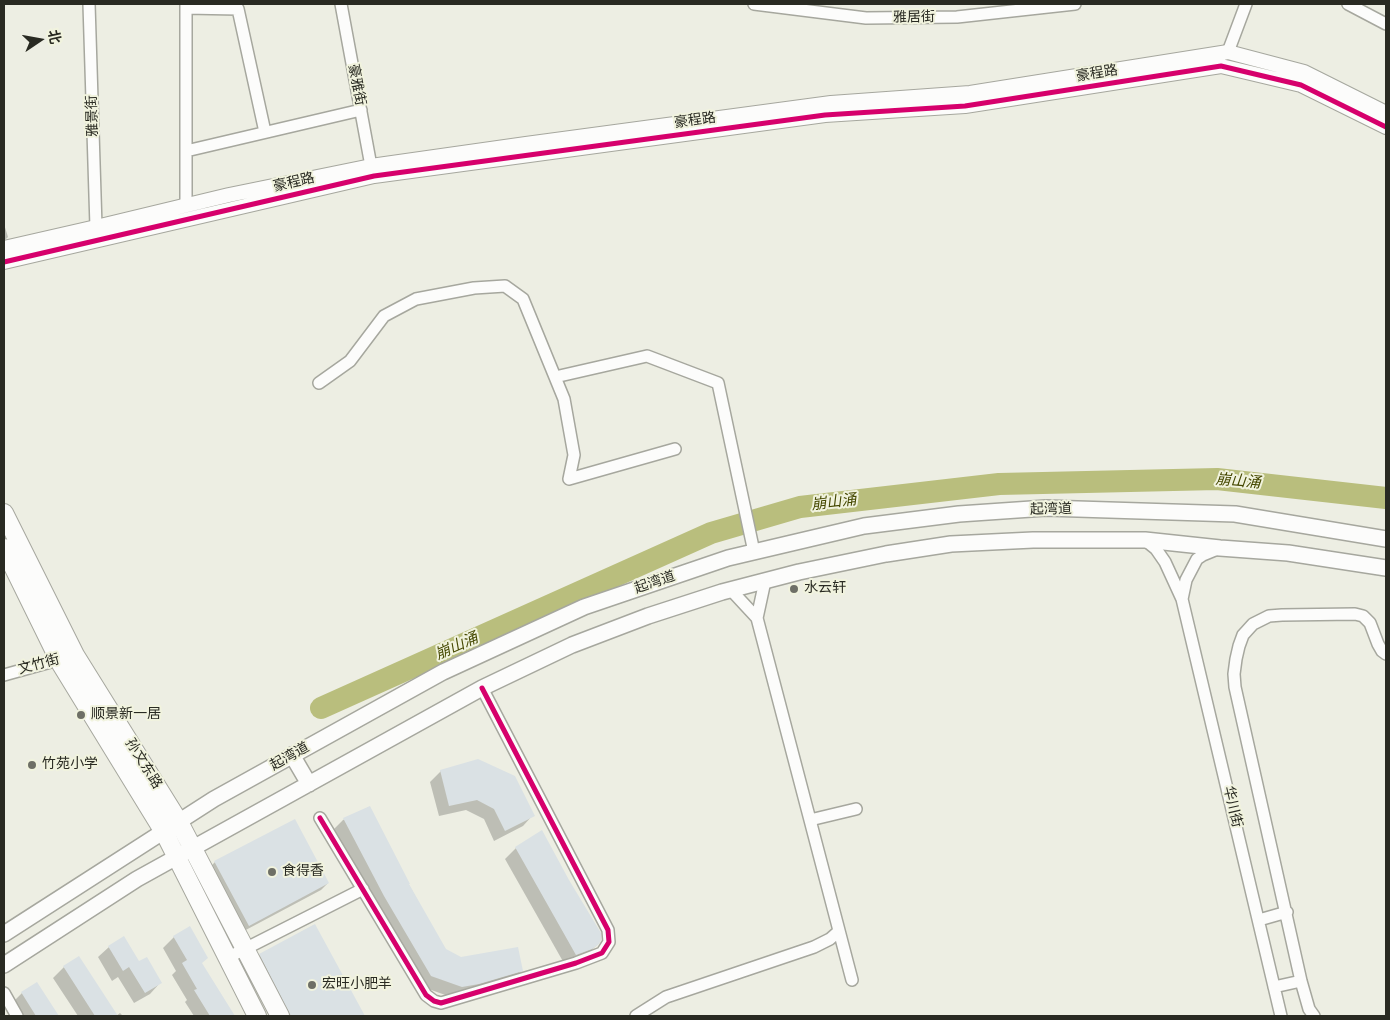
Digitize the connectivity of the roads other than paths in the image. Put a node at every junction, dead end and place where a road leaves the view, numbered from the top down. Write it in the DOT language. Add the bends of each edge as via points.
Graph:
graph roads {
  1 [pos="89,4"];
  2 [pos="341,4"];
  3 [pos="754,4"];
  4 [pos="1070,4"];
  5 [pos="1246,4"];
  6 [pos="1348,4"];
  7 [pos="186,6"];
  8 [pos="1386,24"];
  9 [pos="1228,52"];
  10 [pos="361,110"];
  11 [pos="1386,114"];
  12 [pos="1386,127"];
  13 [pos="265,132"];
  14 [pos="186,151"];
  15 [pos="371,166"];
  16 [pos="186,205"];
  17 [pos="96,227"];
  18 [pos="4,248"];
  19 [pos="4,262"];
  20 [pos="555,377"];
  21 [pos="319,383"];
  22 [pos="674,449"];
  23 [pos="4,513"];
  24 [pos="1386,539"];
  25 [pos="1145,540"];
  26 [pos="4,548"];
  27 [pos="1220,548"];
  28 [pos="754,552"];
  29 [pos="1386,568"];
  30 [pos="766,581"];
  31 [pos="731,590"];
  32 [pos="1182,599"];
  33 [pos="757,618"];
  34 [pos="1386,654"];
  35 [pos="67,658"];
  36 [pos="4,675"];
  37 [pos="482,688"];
  38 [pos="292,755"];
  39 [pos="309,784"];
  40 [pos="856,809"];
  41 [pos="320,818"];
  42 [pos="810,820"];
  43 [pos="179,822"];
  44 [pos="164,832"];
  45 [pos="193,847"];
  46 [pos="176,857"];
  47 [pos="363,889"];
  48 [pos="46,907"];
  49 [pos="1287,912"];
  50 [pos="1258,920"];
  51 [pos="60,928"];
  52 [pos="839,932"];
  53 [pos="4,934"];
  54 [pos="245,949"];
  55 [pos="227,958"];
  56 [pos="4,965"];
  57 [pos="852,980"];
  58 [pos="1301,981"];
  59 [pos="1274,987"];
  60 [pos="4,993"];
  61 [pos="18,1016"];
  62 [pos="257,1016"];
  63 [pos="280,1016"];
  64 [pos="636,1016"];
  65 [pos="1281,1016"];
  66 [pos="1314,1016"];
  1 -- 17 [label="street, 雅景街"];
  2 -- 10 [label="street, 豪雅街"];
  3 -- 4 [label="street, 雅居街" via="866,18 957,17"];
  5 -- 9 [label="street"];
  6 -- 8 [label="street"];
  7 -- 13 [label="street" via="238,9"];
  7 -- 14 [label="street"];
  9 -- 11 [label="street, 豪程路" via="1304,72"];
  9 -- 15 [label="street, 豪程路" via="970,93 831,104"];
  10 -- 13 [label="street"];
  10 -- 15 [label="street, 豪雅街"];
  12 -- 19 [label="street, 豪程路" via="1301,85 1221,66 965,106 825,115 374,176"];
  13 -- 14 [label="street"];
  14 -- 16 [label="street"];
  15 -- 16 [label="street, 豪程路"];
  16 -- 17 [label="street, 豪程路"];
  17 -- 18 [label="street, 豪程路"];
  20 -- 21 [label="street" via="522,299 506,286 474,288 416,299 384,316 350,361"];
  20 -- 22 [label="street" via="564,399 574,455 569,479"];
  20 -- 28 [label="street" via="647,356 718,383"];
  23 -- 35 [label="main road, 孙文东路"];
  24 -- 28 [label="main road, 起湾道" via="1235,514 1046,508 958,514 864,526"];
  25 -- 27 [label="main road, 起湾道"];
  25 -- 30 [label="main road, 起湾道" via="951,544 886,554"];
  25 -- 32 [label="street, 华川街" via="1165,562"];
  26 -- 35 [label="main road, 孙文东路"];
  27 -- 29 [label="main road, 起湾道" via="1288,553"];
  27 -- 32 [label="street, 华川街" via="1198,559 1186,580"];
  28 -- 38 [label="main road, 起湾道" via="584,607 443,672"];
  30 -- 31 [label="main road, 起湾道"];
  30 -- 33 [label="street"];
  31 -- 33 [label="street"];
  31 -- 37 [label="main road, 起湾道" via="648,616 572,645"];
  32 -- 50 [label="street, 华川街"];
  33 -- 42 [label="street"];
  34 -- 49 [label="street" via="1378,644 1370,623 1355,614 1269,616 1253,624 1239,646 1235,687"];
  35 -- 36 [label="street, 文竹街"];
  35 -- 43 [label="main road, 孙文东路"];
  35 -- 44 [label="main road, 孙文东路" via="61,664"];
  37 -- 39 [label="main road, 起湾道"];
  37 -- 47 [label="street" via="608,930 608,942 602,953 576,964 442,1003 434,1001 426,995"];
  38 -- 39 [label="main road"];
  38 -- 43 [label="main road, 起湾道"];
  39 -- 45 [label="main road, 起湾道"];
  40 -- 42 [label="street"];
  41 -- 47 [label="street"];
  42 -- 52 [label="street"];
  43 -- 44 [label="main road, 起湾道"];
  43 -- 45 [label="main road, 孙文东路"];
  44 -- 46 [label="main road, 孙文东路"];
  44 -- 48 [label="main road, 起湾道"];
  45 -- 46 [label="main road, 起湾道"];
  45 -- 54 [label="main road, 孙文东路"];
  46 -- 51 [label="main road, 起湾道"];
  46 -- 55 [label="main road, 孙文东路"];
  47 -- 54 [label="street"];
  48 -- 51 [label="main road"];
  48 -- 53 [label="main road, 起湾道"];
  49 -- 50 [label="street"];
  49 -- 58 [label="street"];
  50 -- 59 [label="street, 华川街"];
  51 -- 56 [label="main road, 起湾道"];
  52 -- 57 [label="street"];
  52 -- 64 [label="street" via="814,947 666,997"];
  54 -- 55 [label="street"];
  54 -- 63 [label="main road, 孙文东路"];
  55 -- 62 [label="main road, 孙文东路"];
  58 -- 59 [label="street"];
  58 -- 66 [label="street" via="1309,1010"];
  59 -- 65 [label="street, 华川街"];
  60 -- 61 [label="street"];
}
